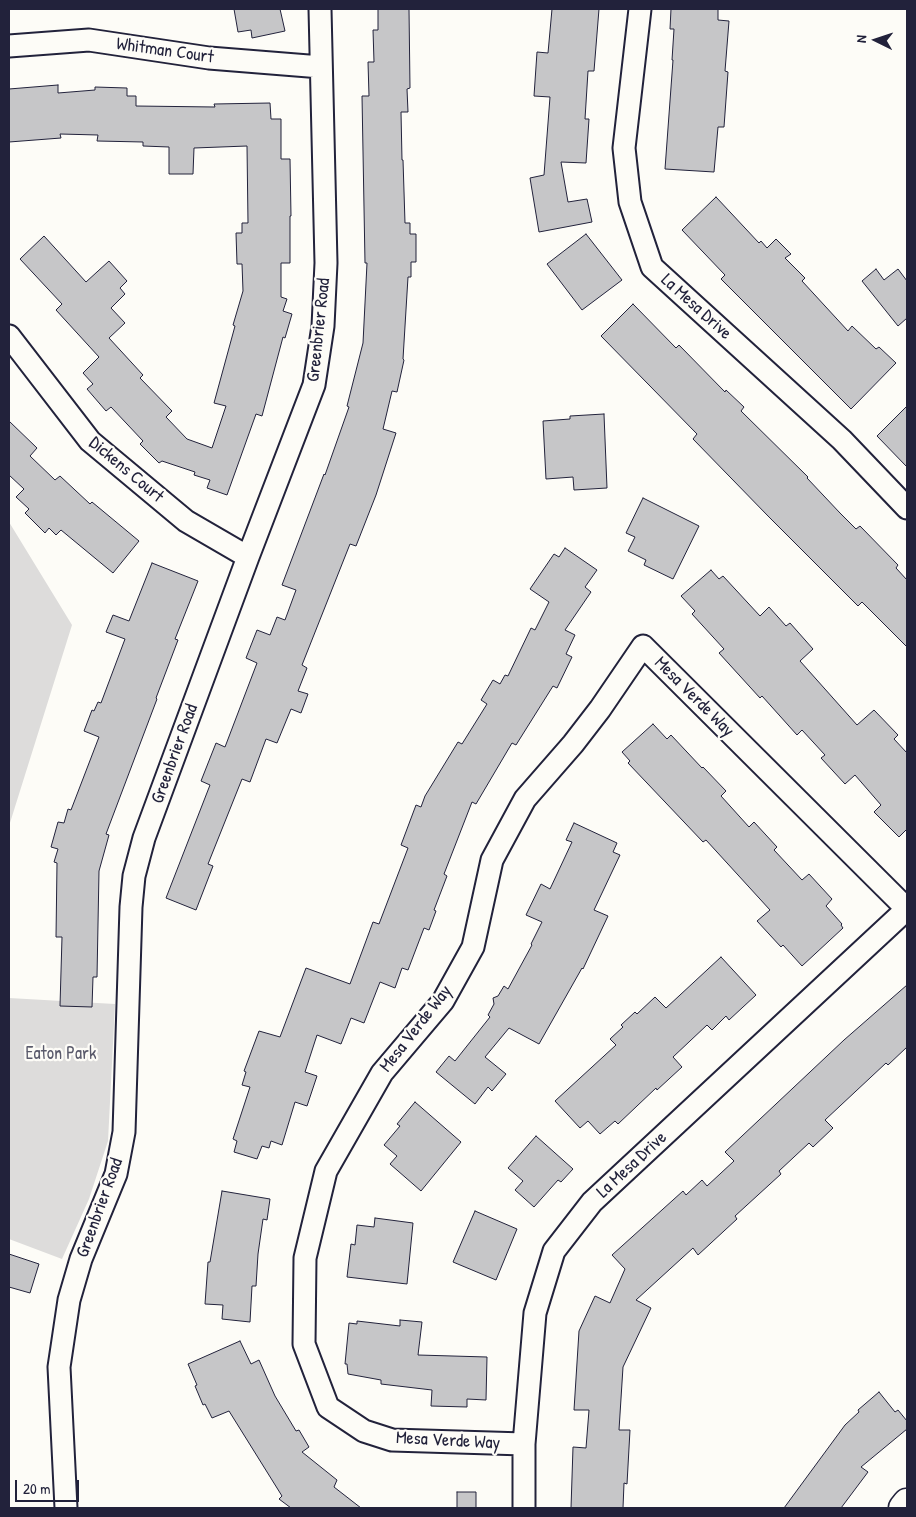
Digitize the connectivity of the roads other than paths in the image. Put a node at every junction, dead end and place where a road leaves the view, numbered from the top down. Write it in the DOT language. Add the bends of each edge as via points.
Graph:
graph roads {
  1 [pos="320,9"];
  2 [pos="640,9"];
  3 [pos="9,46"];
  4 [pos="322,67"];
  5 [pos="9,336"];
  6 [pos="907,508"];
  7 [pos="248,557"];
  8 [pos="907,909"];
  9 [pos="524,1444"];
  10 [pos="907,1503"];
  11 [pos="66,1508"];
  12 [pos="524,1508"];
  13 [pos="903,1508"];
  1 -- 4 [label="street, Greenbrier Road"];
  2 -- 6 [label="street, La Mesa Drive" via="624,148 630,202 652,268 842,440"];
  3 -- 4 [label="street, Whitman Court" via="89,40 209,58"];
  4 -- 7 [label="street, Greenbrier Road" via="326,264 322,334 314,385"];
  5 -- 7 [label="street, Dickens Court" via="90,441 186,521"];
  7 -- 11 [label="street, Greenbrier Road" via="144,838 134,876 124,1132 116,1174 81,1258 69,1300 59,1367"];
  8 -- 9 [label="street, La Mesa Drive" via="592,1202 554,1251 535,1313"];
  8 -- 9 [label="street, Mesa Verde Way" via="644,646 578,737 525,799 492,860 473,947 443,1001 382,1073 326,1171 305,1258 304,1344 328,1406 364,1431 392,1440"];
  9 -- 12 [label="street, La Mesa Drive"];
  10 -- 13 [label="main road"];
}
